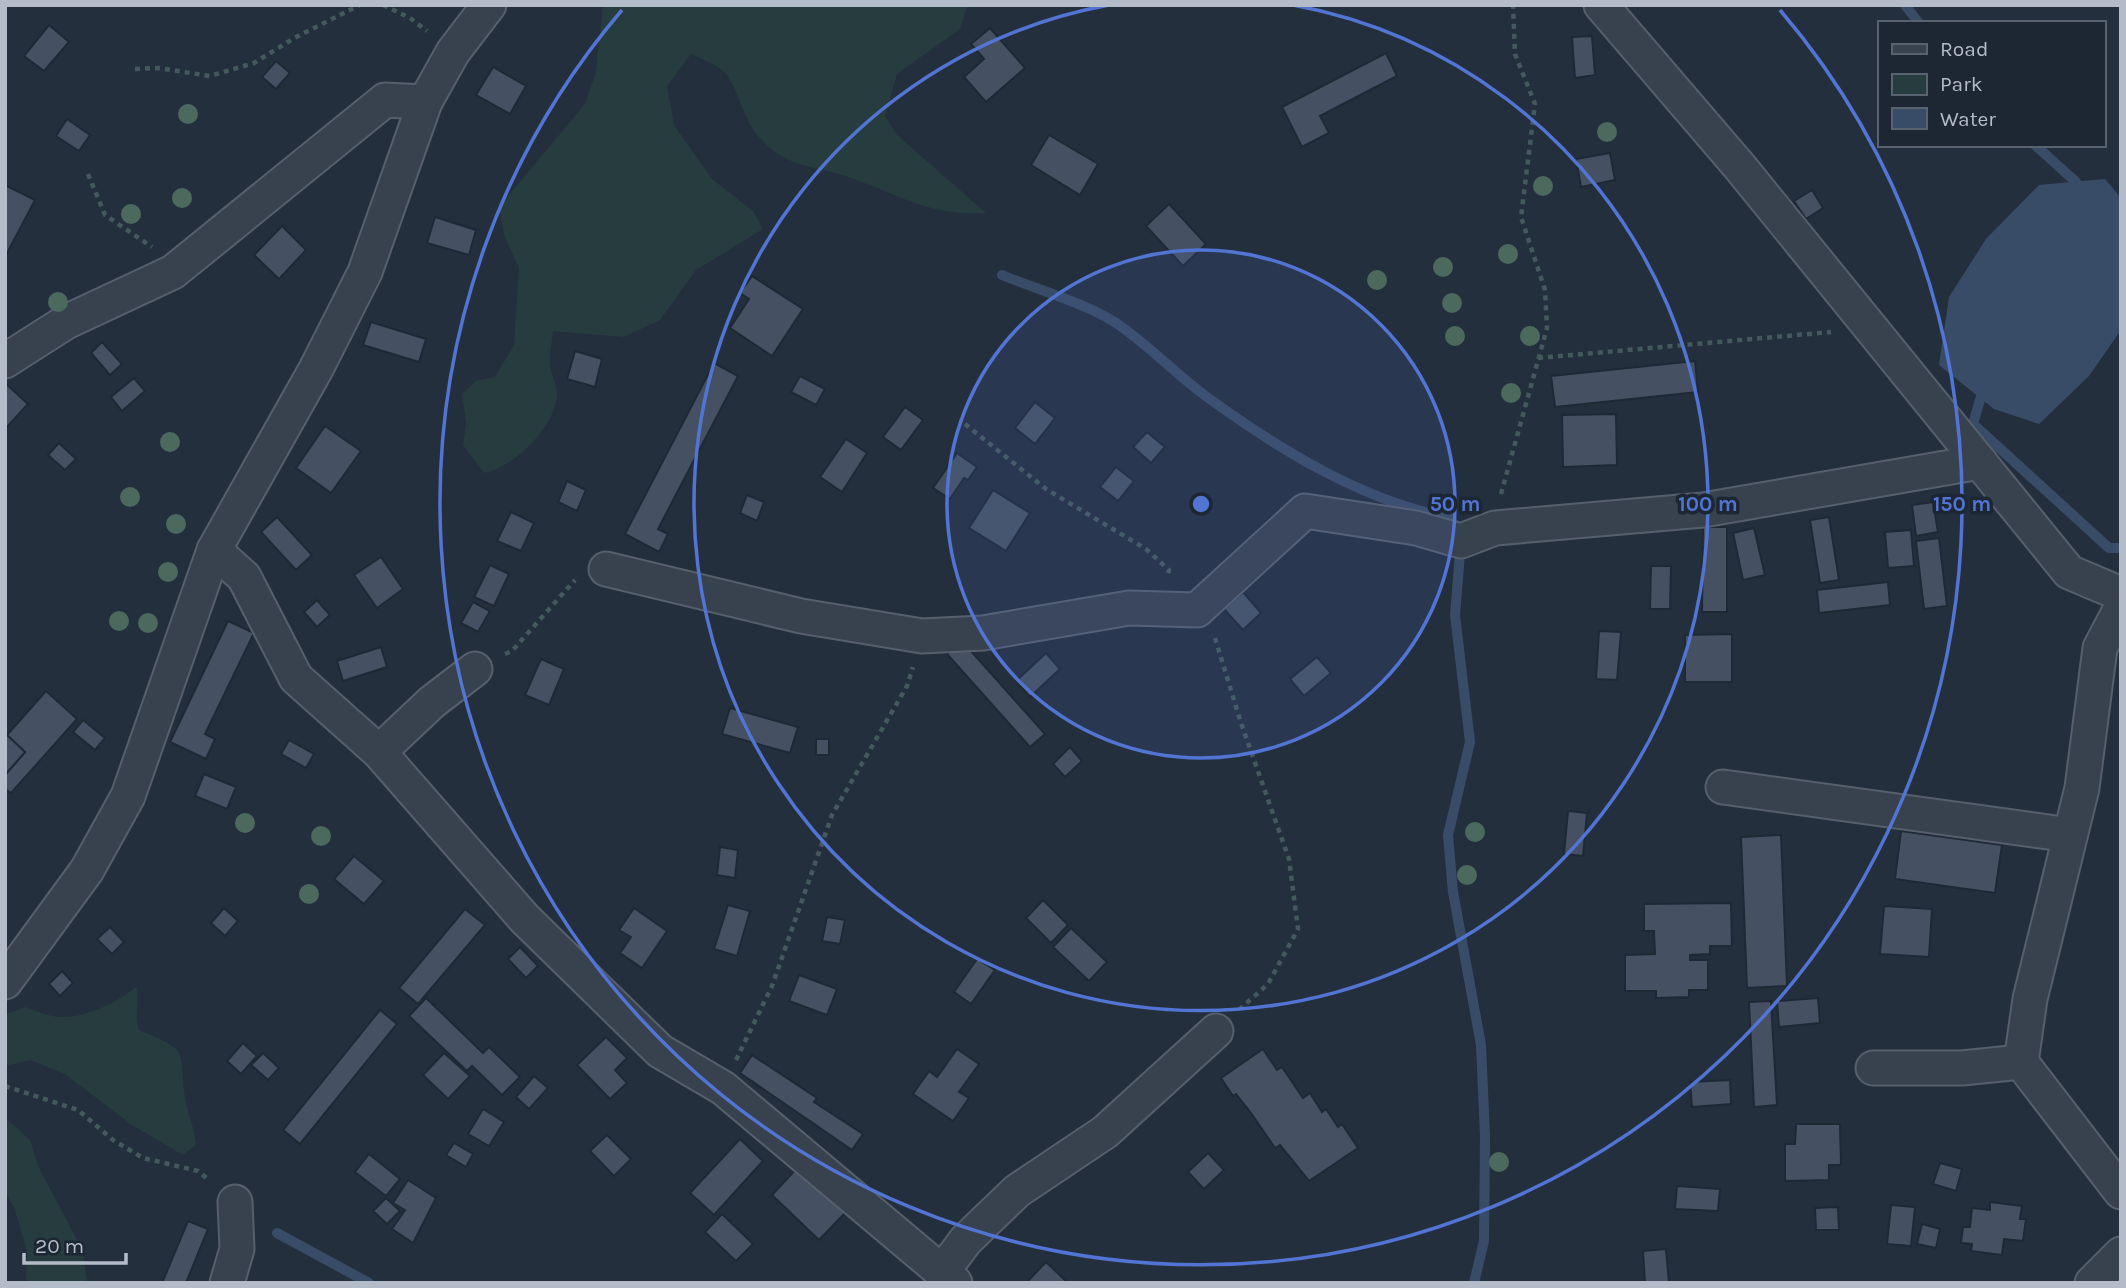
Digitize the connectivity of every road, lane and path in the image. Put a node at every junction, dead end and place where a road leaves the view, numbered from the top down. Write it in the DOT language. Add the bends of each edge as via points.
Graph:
graph roads {
  1 [pos="360,5"];
  2 [pos="383,5"];
  3 [pos="489,5"];
  4 [pos="1513,5"];
  5 [pos="1601,5"];
  6 [pos="453,52"];
  7 [pos="135,69"];
  8 [pos="425,102"];
  9 [pos="88,174"];
  10 [pos="173,272"];
  11 [pos="1865,322"];
  12 [pos="1538,358"];
  13 [pos="5,361"];
  14 [pos="965,424"];
  15 [pos="1980,462"];
  16 [pos="1495,528"];
  17 [pos="214,550"];
  18 [pos="606,569"];
  19 [pos="2121,594"];
  20 [pos="1164,607"];
  21 [pos="2121,608"];
  22 [pos="1197,610"];
  23 [pos="922,636"];
  24 [pos="475,668"];
  25 [pos="379,752"];
  26 [pos="1723,788"];
  27 [pos="2070,835"];
  28 [pos="5,982"];
  29 [pos="1216,1031"];
  30 [pos="2021,1062"];
  31 [pos="1873,1068"];
  32 [pos="5,1086"];
  33 [pos="723,1088"];
  34 [pos="2121,1192"];
  35 [pos="235,1202"];
  36 [pos="2121,1254"];
  37 [pos="949,1278"];
  38 [pos="227,1283"];
  39 [pos="2092,1283"];
  1 -- 7 [label="path" via="254,63 221,73 210,76"];
  2 -- 6 [label="path" via="410,18"];
  3 -- 6 [label="street"];
  4 -- 12 [label="path" via="1515,54 1535,104 1521,217 1545,289 1547,328"];
  5 -- 11 [label="street"];
  6 -- 8 [label="street"];
  8 -- 10 [label="street" via="385,100"];
  8 -- 17 [label="street" via="365,272"];
  9 -- 10 [label="path" via="105,215 152,246"];
  10 -- 13 [label="street" via="66,322"];
  11 -- 12 [label="path" via="1847,330"];
  11 -- 15 [label="street"];
  12 -- 16 [label="path"];
  14 -- 20 [label="path" via="1046,489 1146,550 1169,570"];
  15 -- 16 [label="street" via="1703,510"];
  15 -- 19 [label="street" via="2069,572"];
  16 -- 22 [label="street" via="1461,541 1416,528 1305,511"];
  17 -- 25 [label="street" via="244,577 296,678"];
  17 -- 28 [label="street" via="128,796 87,870"];
  18 -- 23 [label="street" via="801,616"];
  18 -- 24 [label="path" via="571,582 512,651"];
  20 -- 22 [label="street"];
  20 -- 23 [label="street" via="1129,608 983,633"];
  21 -- 27 [label="street" via="2100,648 2082,788"];
  22 -- 29 [label="path" via="1219,644 1241,723 1289,859 1298,929 1268,984"];
  23 -- 33 [label="path" via="907,686 832,815 772,986"];
  24 -- 25 [label="street"];
  25 -- 33 [label="street" via="525,919 660,1051"];
  26 -- 27 [label="street"];
  27 -- 30 [label="street" via="2030,999"];
  29 -- 37 [label="street" via="1105,1132 1017,1191 967,1240"];
  30 -- 31 [label="street" via="1962,1068"];
  30 -- 34 [label="street"];
  32 -- 35 [label="path" via="78,1110 143,1158 198,1171"];
  33 -- 37 [label="street"];
  35 -- 38 [label="street" via="237,1249"];
  36 -- 39 [label="street"];
}
